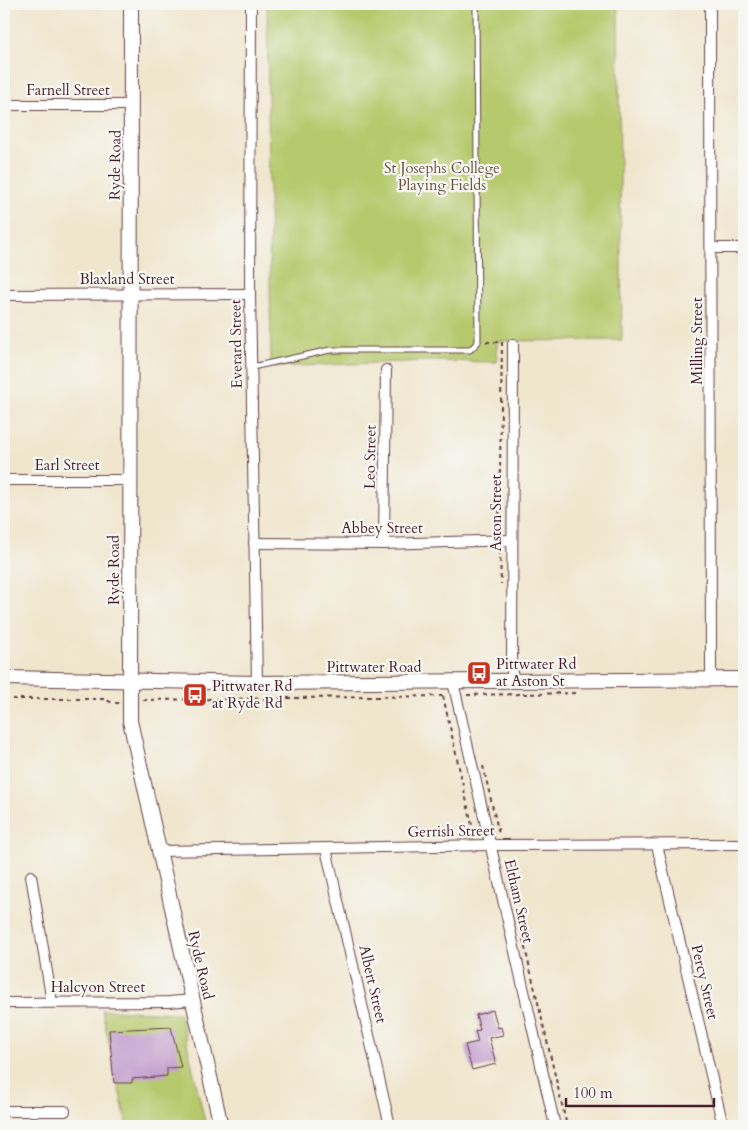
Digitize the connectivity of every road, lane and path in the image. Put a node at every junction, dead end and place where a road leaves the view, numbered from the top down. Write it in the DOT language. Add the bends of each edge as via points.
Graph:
graph roads {
  1 [pos="131,4"];
  2 [pos="251,4"];
  3 [pos="476,4"];
  4 [pos="710,4"];
  5 [pos="4,105"];
  6 [pos="132,106"];
  7 [pos="712,248"];
  8 [pos="744,248"];
  9 [pos="130,294"];
  10 [pos="250,294"];
  11 [pos="4,295"];
  12 [pos="478,342"];
  13 [pos="512,344"];
  14 [pos="251,367"];
  15 [pos="386,370"];
  16 [pos="4,480"];
  17 [pos="131,480"];
  18 [pos="511,540"];
  19 [pos="499,541"];
  20 [pos="254,543"];
  21 [pos="384,544"];
  22 [pos="502,592"];
  23 [pos="4,678"];
  24 [pos="711,679"];
  25 [pos="744,679"];
  26 [pos="129,680"];
  27 [pos="453,682"];
  28 [pos="512,682"];
  29 [pos="256,684"];
  30 [pos="4,699"];
  31 [pos="143,699"];
  32 [pos="113,703"];
  33 [pos="483,762"];
  34 [pos="474,834"];
  35 [pos="744,844"];
  36 [pos="490,845"];
  37 [pos="501,845"];
  38 [pos="658,845"];
  39 [pos="326,849"];
  40 [pos="159,851"];
  41 [pos="31,876"];
  42 [pos="522,932"];
  43 [pos="192,1000"];
  44 [pos="52,1002"];
  45 [pos="4,1003"];
  46 [pos="4,1111"];
  47 [pos="65,1111"];
  48 [pos="221,1126"];
  49 [pos="390,1126"];
  50 [pos="555,1126"];
  51 [pos="567,1126"];
  52 [pos="723,1126"];
  1 -- 6 [label="main road, Ryde Road"];
  2 -- 10 [label="street, Everard Street"];
  3 -- 12 [label="lane"];
  4 -- 7 [label="street, Milling Street"];
  5 -- 6 [label="street, Farnell Street"];
  6 -- 9 [label="main road, Ryde Road"];
  7 -- 8 [label="street"];
  7 -- 24 [label="street, Milling Street"];
  9 -- 10 [label="street, Blaxland Street"];
  9 -- 11 [label="street, Blaxland Street"];
  9 -- 17 [label="main road, Ryde Road"];
  10 -- 14 [label="street, Everard Street"];
  12 -- 14 [label="lane" via="470,350 330,350"];
  12 -- 19 [label="path" via="502,342"];
  13 -- 18 [label="street, Aston Street"];
  14 -- 20 [label="street, Everard Street"];
  15 -- 21 [label="street, Leo Street"];
  16 -- 17 [label="street, Earl Street"];
  17 -- 26 [label="main road, Ryde Road"];
  18 -- 19 [label="street, Abbey Street"];
  18 -- 28 [label="street, Aston Street"];
  19 -- 21 [label="street, Abbey Street"];
  19 -- 22 [label="path"];
  20 -- 21 [label="street, Abbey Street"];
  20 -- 29 [label="street, Everard Street"];
  23 -- 26 [label="main road, Pittwater Road"];
  24 -- 25 [label="main road, Pittwater Road"];
  24 -- 28 [label="main road, Pittwater Road"];
  26 -- 29 [label="main road, Pittwater Road"];
  26 -- 40 [label="main road, Ryde Road" via="130,721"];
  27 -- 28 [label="main road, Pittwater Road"];
  27 -- 29 [label="main road, Pittwater Road"];
  27 -- 36 [label="street, Eltham Street"];
  30 -- 32 [label="path" via="104,699"];
  31 -- 34 [label="path" via="444,696"];
  33 -- 37 [label="path, Eltham Street"];
  35 -- 38 [label="street, Gerrish Street"];
  36 -- 37 [label="street, Gerrish Street"];
  36 -- 39 [label="street, Gerrish Street"];
  36 -- 50 [label="street, Eltham Street"];
  37 -- 38 [label="street, Gerrish Street"];
  38 -- 52 [label="street, Percy Street"];
  39 -- 40 [label="street, Gerrish Street"];
  39 -- 49 [label="street, Albert Street"];
  40 -- 43 [label="main road, Ryde Road"];
  41 -- 44 [label="street"];
  42 -- 51 [label="path, Eltham Street"];
  43 -- 44 [label="street, Halcyon Street"];
  43 -- 48 [label="main road, Ryde Road"];
  44 -- 45 [label="street, Halcyon Street"];
  46 -- 47 [label="street"];
}
